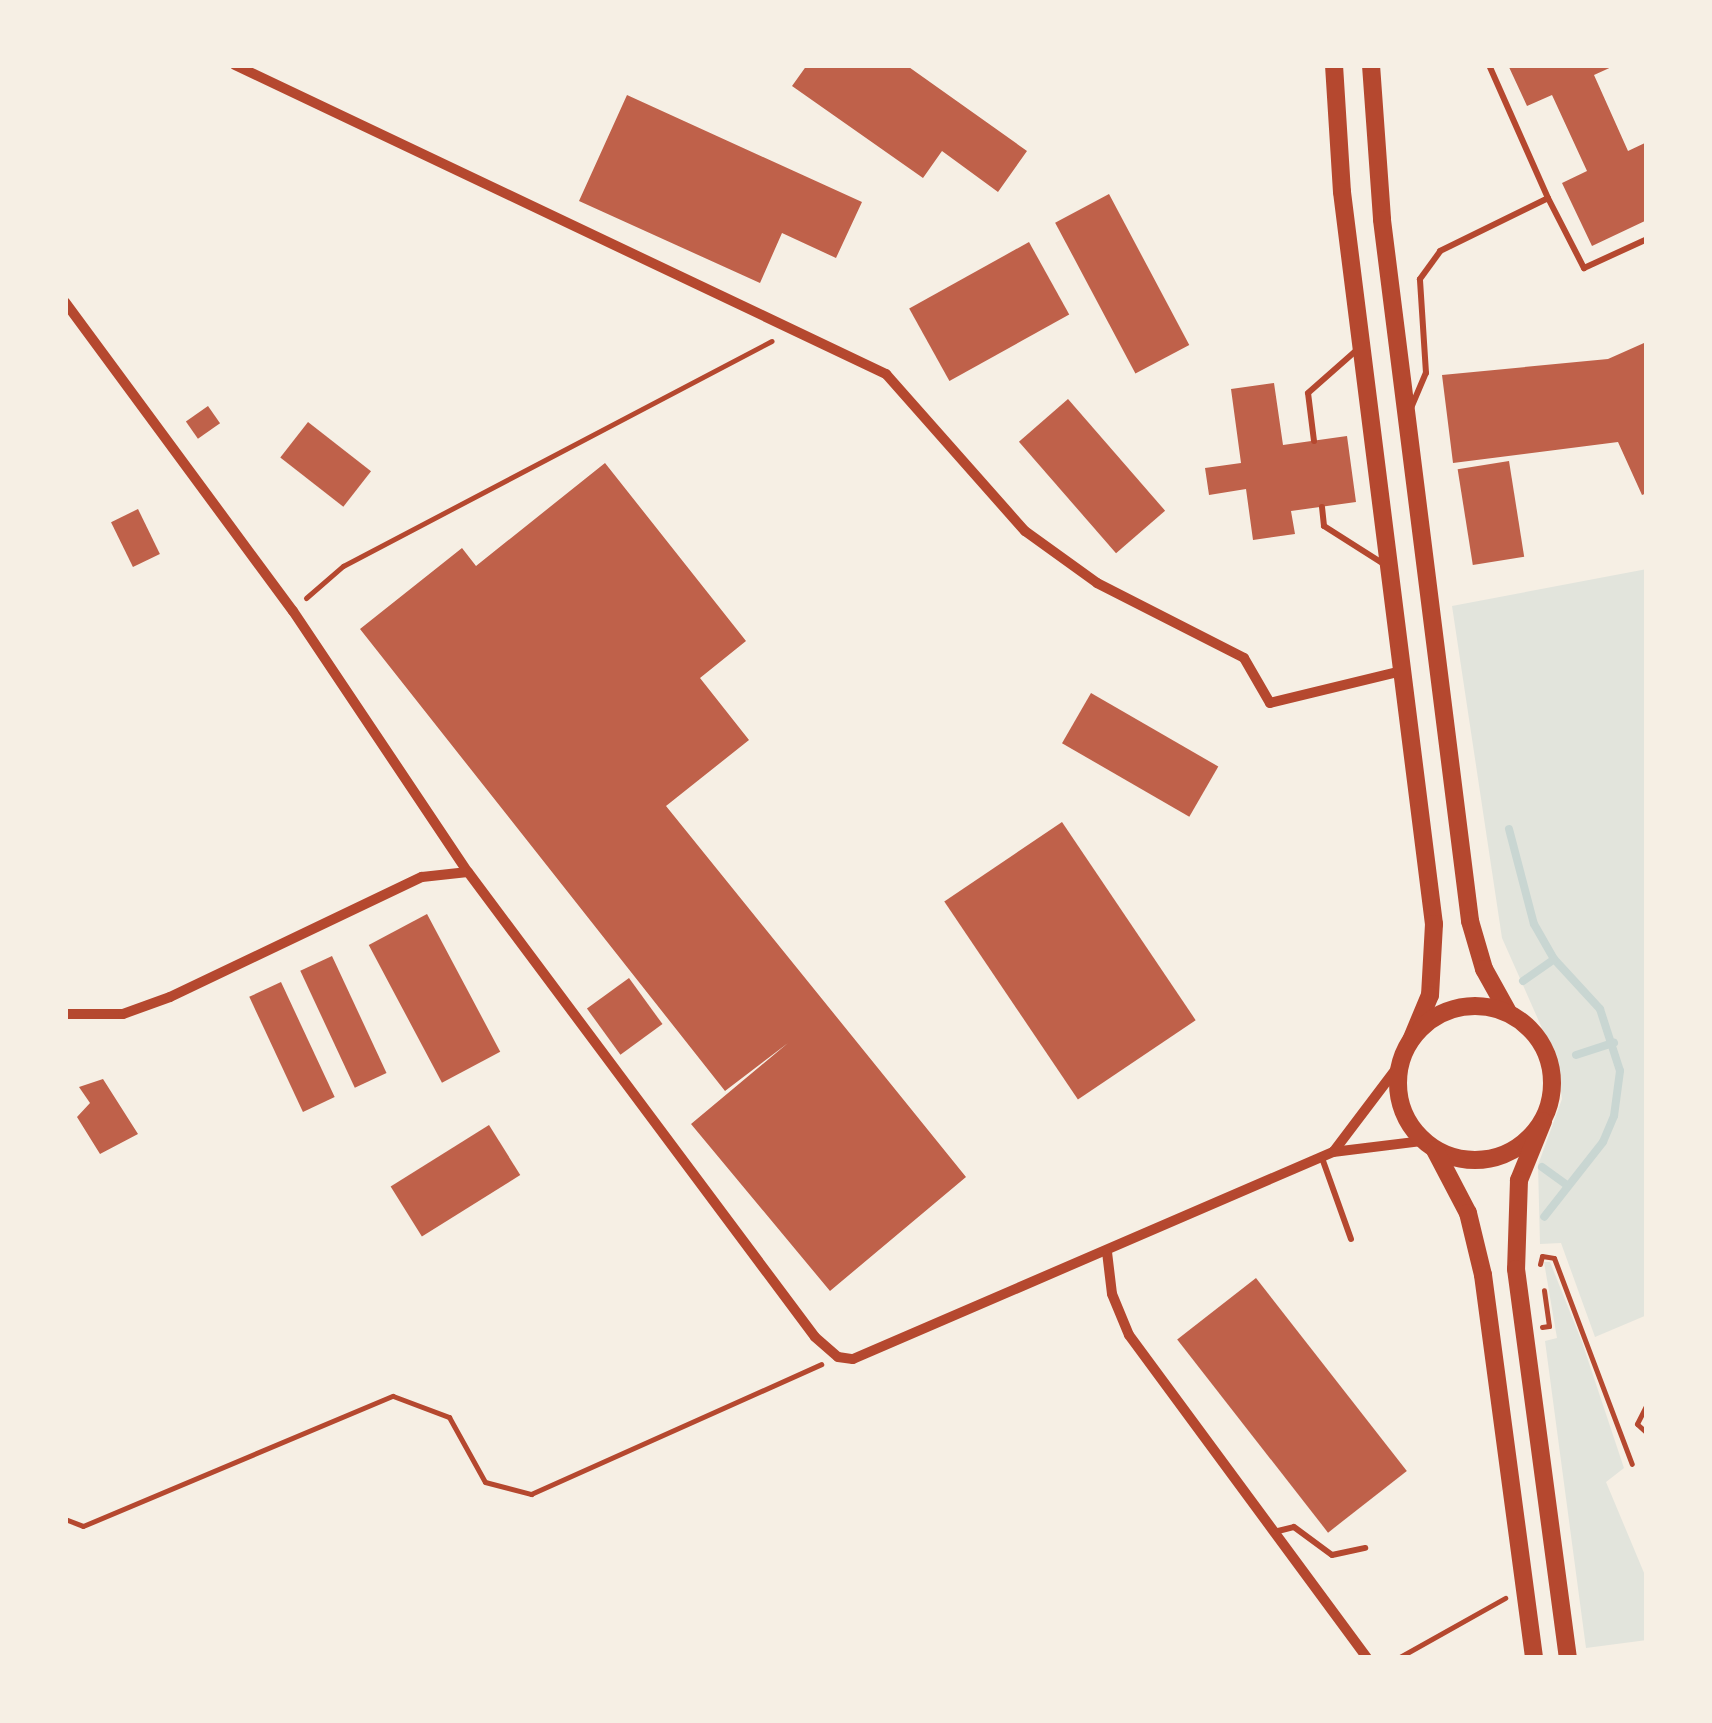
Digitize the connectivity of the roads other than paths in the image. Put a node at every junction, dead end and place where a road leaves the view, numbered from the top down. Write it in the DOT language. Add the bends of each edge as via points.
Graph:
graph roads {
  1 [pos="235,65"];
  2 [pos="1334,65"];
  3 [pos="1372,65"];
  4 [pos="1489,65"];
  5 [pos="1548,198"];
  6 [pos="1647,239"];
  7 [pos="65,302"];
  8 [pos="1360,347"];
  9 [pos="1408,414"];
  10 [pos="1314,440"];
  11 [pos="1322,507"];
  12 [pos="1387,567"];
  13 [pos="1400,671"];
  14 [pos="468,872"];
  15 [pos="1508,1012"];
  16 [pos="65,1014"];
  17 [pos="1412,1038"];
  18 [pos="1399,1065"];
  19 [pos="1543,1122"];
  20 [pos="1429,1146"];
  21 [pos="1328,1155"];
  22 [pos="1351,1239"];
  23 [pos="1107,1252"];
  24 [pos="1278,1532"];
  25 [pos="1365,1548"];
  26 [pos="1568,1656"];
  27 [pos="1367,1658"];
  28 [pos="1534,1658"];
  1 -- 13 [label="street" via="886,374 1025,530 1098,583 1244,658 1270,702"];
  2 -- 8 [label="main road"];
  3 -- 9 [label="main road" via="1382,220"];
  4 -- 5 [label="lane"];
  5 -- 6 [label="lane" via="1584,268"];
  5 -- 9 [label="lane" via="1440,251 1420,279 1426,373"];
  7 -- 14 [label="street" via="293,611"];
  8 -- 10 [label="lane" via="1308,393"];
  8 -- 12 [label="main road"];
  9 -- 15 [label="main road" via="1470,921 1484,969"];
  11 -- 12 [label="lane" via="1324,526"];
  12 -- 13 [label="main road"];
  13 -- 17 [label="main road" via="1436,949 1430,995"];
  14 -- 16 [label="street" via="422,877 123,1014"];
  14 -- 23 [label="street" via="791,1306 838,1357 866,1356"];
  15 -- 17 [label="main road" via="1455,1007"];
  15 -- 19 [label="main road" via="1545,1048 1552,1072"];
  17 -- 18 [label="main road"];
  18 -- 20 [label="main road" via="1400,1106"];
  18 -- 21 [label="street"];
  19 -- 20 [label="main road" via="1527,1141 1494,1158 1458,1159"];
  19 -- 26 [label="main road" via="1517,1198 1524,1329"];
  20 -- 21 [label="street"];
  20 -- 28 [label="main road" via="1468,1213 1483,1275"];
  21 -- 22 [label="lane"];
  21 -- 23 [label="street"];
  23 -- 24 [label="street" via="1112,1294 1129,1335"];
  24 -- 25 [label="lane" via="1294,1527 1332,1555"];
  24 -- 27 [label="street"];
}
